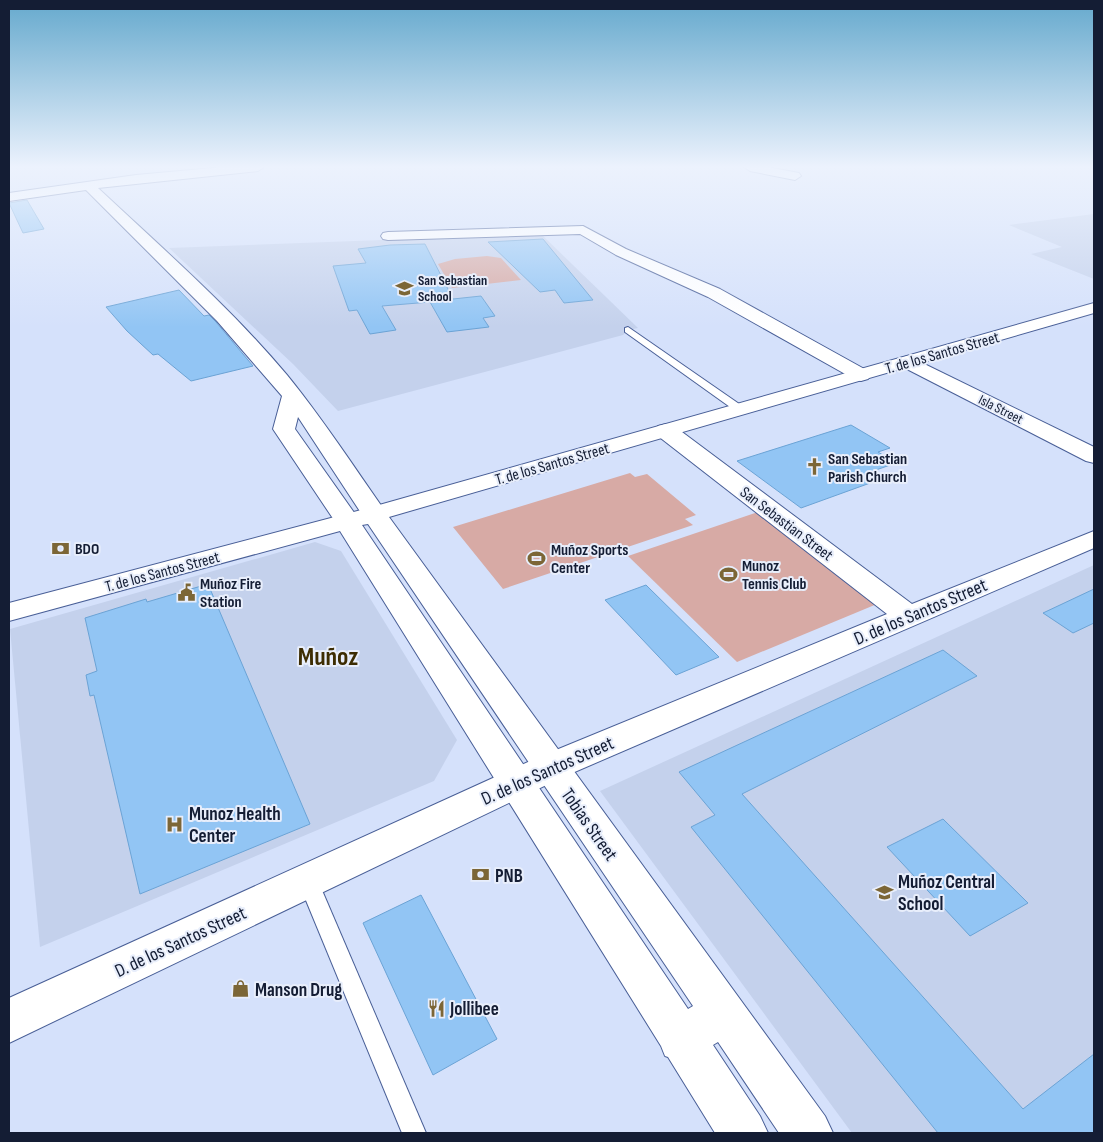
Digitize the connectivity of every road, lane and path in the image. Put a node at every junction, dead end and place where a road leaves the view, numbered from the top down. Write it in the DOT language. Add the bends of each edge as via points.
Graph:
graph roads {
  1 [pos="124,220"];
  2 [pos="388,236"];
  3 [pos="1094,308"];
  4 [pos="628,330"];
  5 [pos="908,362"];
  6 [pos="862,375"];
  7 [pos="741,410"];
  8 [pos="666,431"];
  9 [pos="1094,456"];
  10 [pos="361,518"];
  11 [pos="1094,539"];
  12 [pos="9,612"];
  13 [pos="908,616"];
  14 [pos="551,767"];
  15 [pos="516,784"];
  16 [pos="308,881"];
  17 [pos="722,1013"];
  18 [pos="9,1022"];
  19 [pos="681,1040"];
  20 [pos="414,1133"];
  21 [pos="743,1133"];
  22 [pos="808,1133"];
  1 -- 10 [label="street" via="267,363 292,396 284,429"];
  2 -- 6 [label="street" via="585,231 621,252 714,293"];
  3 -- 5 [label="street, T. de los Santos Street"];
  4 -- 7 [label="lane"];
  5 -- 6 [label="street, T. de los Santos Street"];
  5 -- 9 [label="street, Isla Street"];
  6 -- 7 [label="street, T. de los Santos Street"];
  7 -- 8 [label="street, T. de los Santos Street"];
  8 -- 10 [label="street, T. de los Santos Street"];
  8 -- 13 [label="street, San Sebastian Street"];
  10 -- 12 [label="street, T. de los Santos Street"];
  10 -- 14 [label="street, Tobias Street"];
  10 -- 15 [label="street"];
  11 -- 13 [label="street, D. de los Santos Street"];
  13 -- 14 [label="street, D. de los Santos Street"];
  14 -- 15 [label="street, D. de los Santos Street"];
  14 -- 17 [label="street, Tobias Street"];
  15 -- 16 [label="street, D. de los Santos Street"];
  15 -- 19 [label="street"];
  16 -- 18 [label="street, D. de los Santos Street"];
  16 -- 20 [label="lane"];
  17 -- 19 [label="street"];
  17 -- 22 [label="street, Tobias Street"];
  19 -- 21 [label="street"];
}
